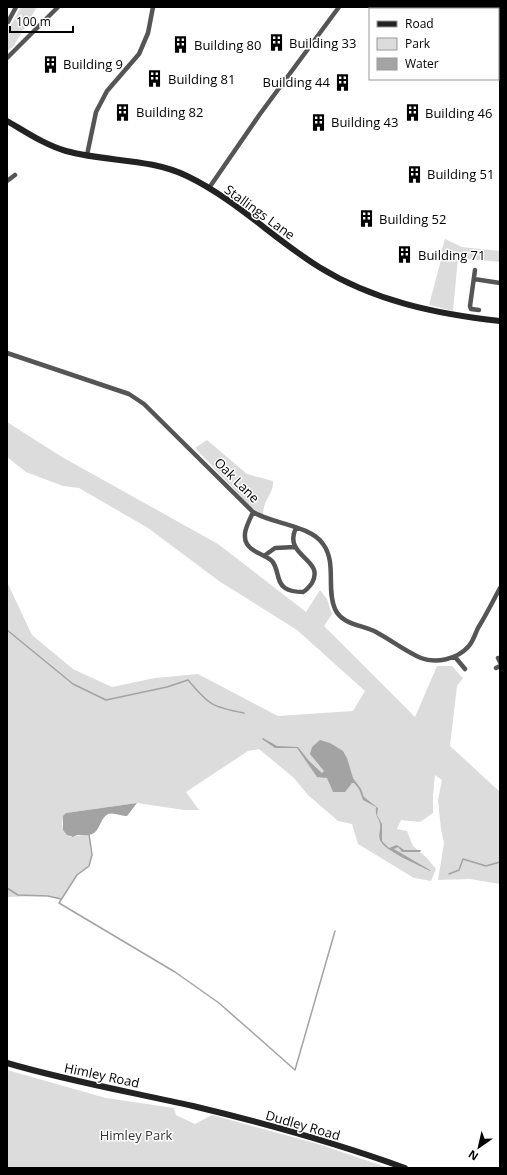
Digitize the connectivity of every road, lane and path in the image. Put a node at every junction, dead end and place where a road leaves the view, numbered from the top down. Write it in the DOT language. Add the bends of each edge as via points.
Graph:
graph roads {
  1 [pos="16,7"];
  2 [pos="58,7"];
  3 [pos="153,7"];
  4 [pos="339,7"];
  5 [pos="9,14"];
  6 [pos="8,22"];
  7 [pos="7,58"];
  8 [pos="7,121"];
  9 [pos="87,155"];
  10 [pos="15,175"];
  11 [pos="7,181"];
  12 [pos="209,188"];
  13 [pos="475,270"];
  14 [pos="474,279"];
  15 [pos="500,283"];
  16 [pos="479,310"];
  17 [pos="500,321"];
  18 [pos="7,353"];
  19 [pos="252,512"];
  20 [pos="296,528"];
  21 [pos="295,547"];
  22 [pos="264,556"];
  23 [pos="500,588"];
  24 [pos="455,657"];
  25 [pos="465,669"];
  26 [pos="7,1063"];
  27 [pos="194,1106"];
  28 [pos="405,1168"];
  1 -- 5 [label="street"];
  2 -- 7 [label="street"];
  3 -- 9 [label="street" via="148,33 139,54 107,91 96,112"];
  4 -- 12 [label="street"];
  5 -- 6 [label="street"];
  8 -- 9 [label="main road, Stallings Lane" via="50,144"];
  9 -- 12 [label="main road, Stallings Lane" via="143,162 186,176"];
  10 -- 11 [label="street"];
  12 -- 17 [label="main road, Stallings Lane" via="290,248 339,278 380,297 460,316"];
  13 -- 14 [label="street"];
  14 -- 15 [label="street"];
  14 -- 16 [label="street" via="470,306 471,310"];
  18 -- 19 [label="street, Oak Lane" via="129,394 165,423"];
  19 -- 20 [label="street, Oak Lane"];
  19 -- 22 [label="street" via="245,538 250,548"];
  20 -- 21 [label="street" via="293,535"];
  20 -- 24 [label="street, Oak Lane" via="311,534 323,543 328,552 331,593 334,609 338,614 422,658 441,660"];
  21 -- 22 [label="street" via="274,548"];
  21 -- 22 [label="street" via="313,565 314,574 310,586 303,592 286,589 280,581 275,565"];
  23 -- 24 [label="street" via="469,646"];
  24 -- 25 [label="street"];
  26 -- 27 [label="main road, Himley Road"];
  27 -- 28 [label="main road, Dudley Road" via="288,1131"];
}
